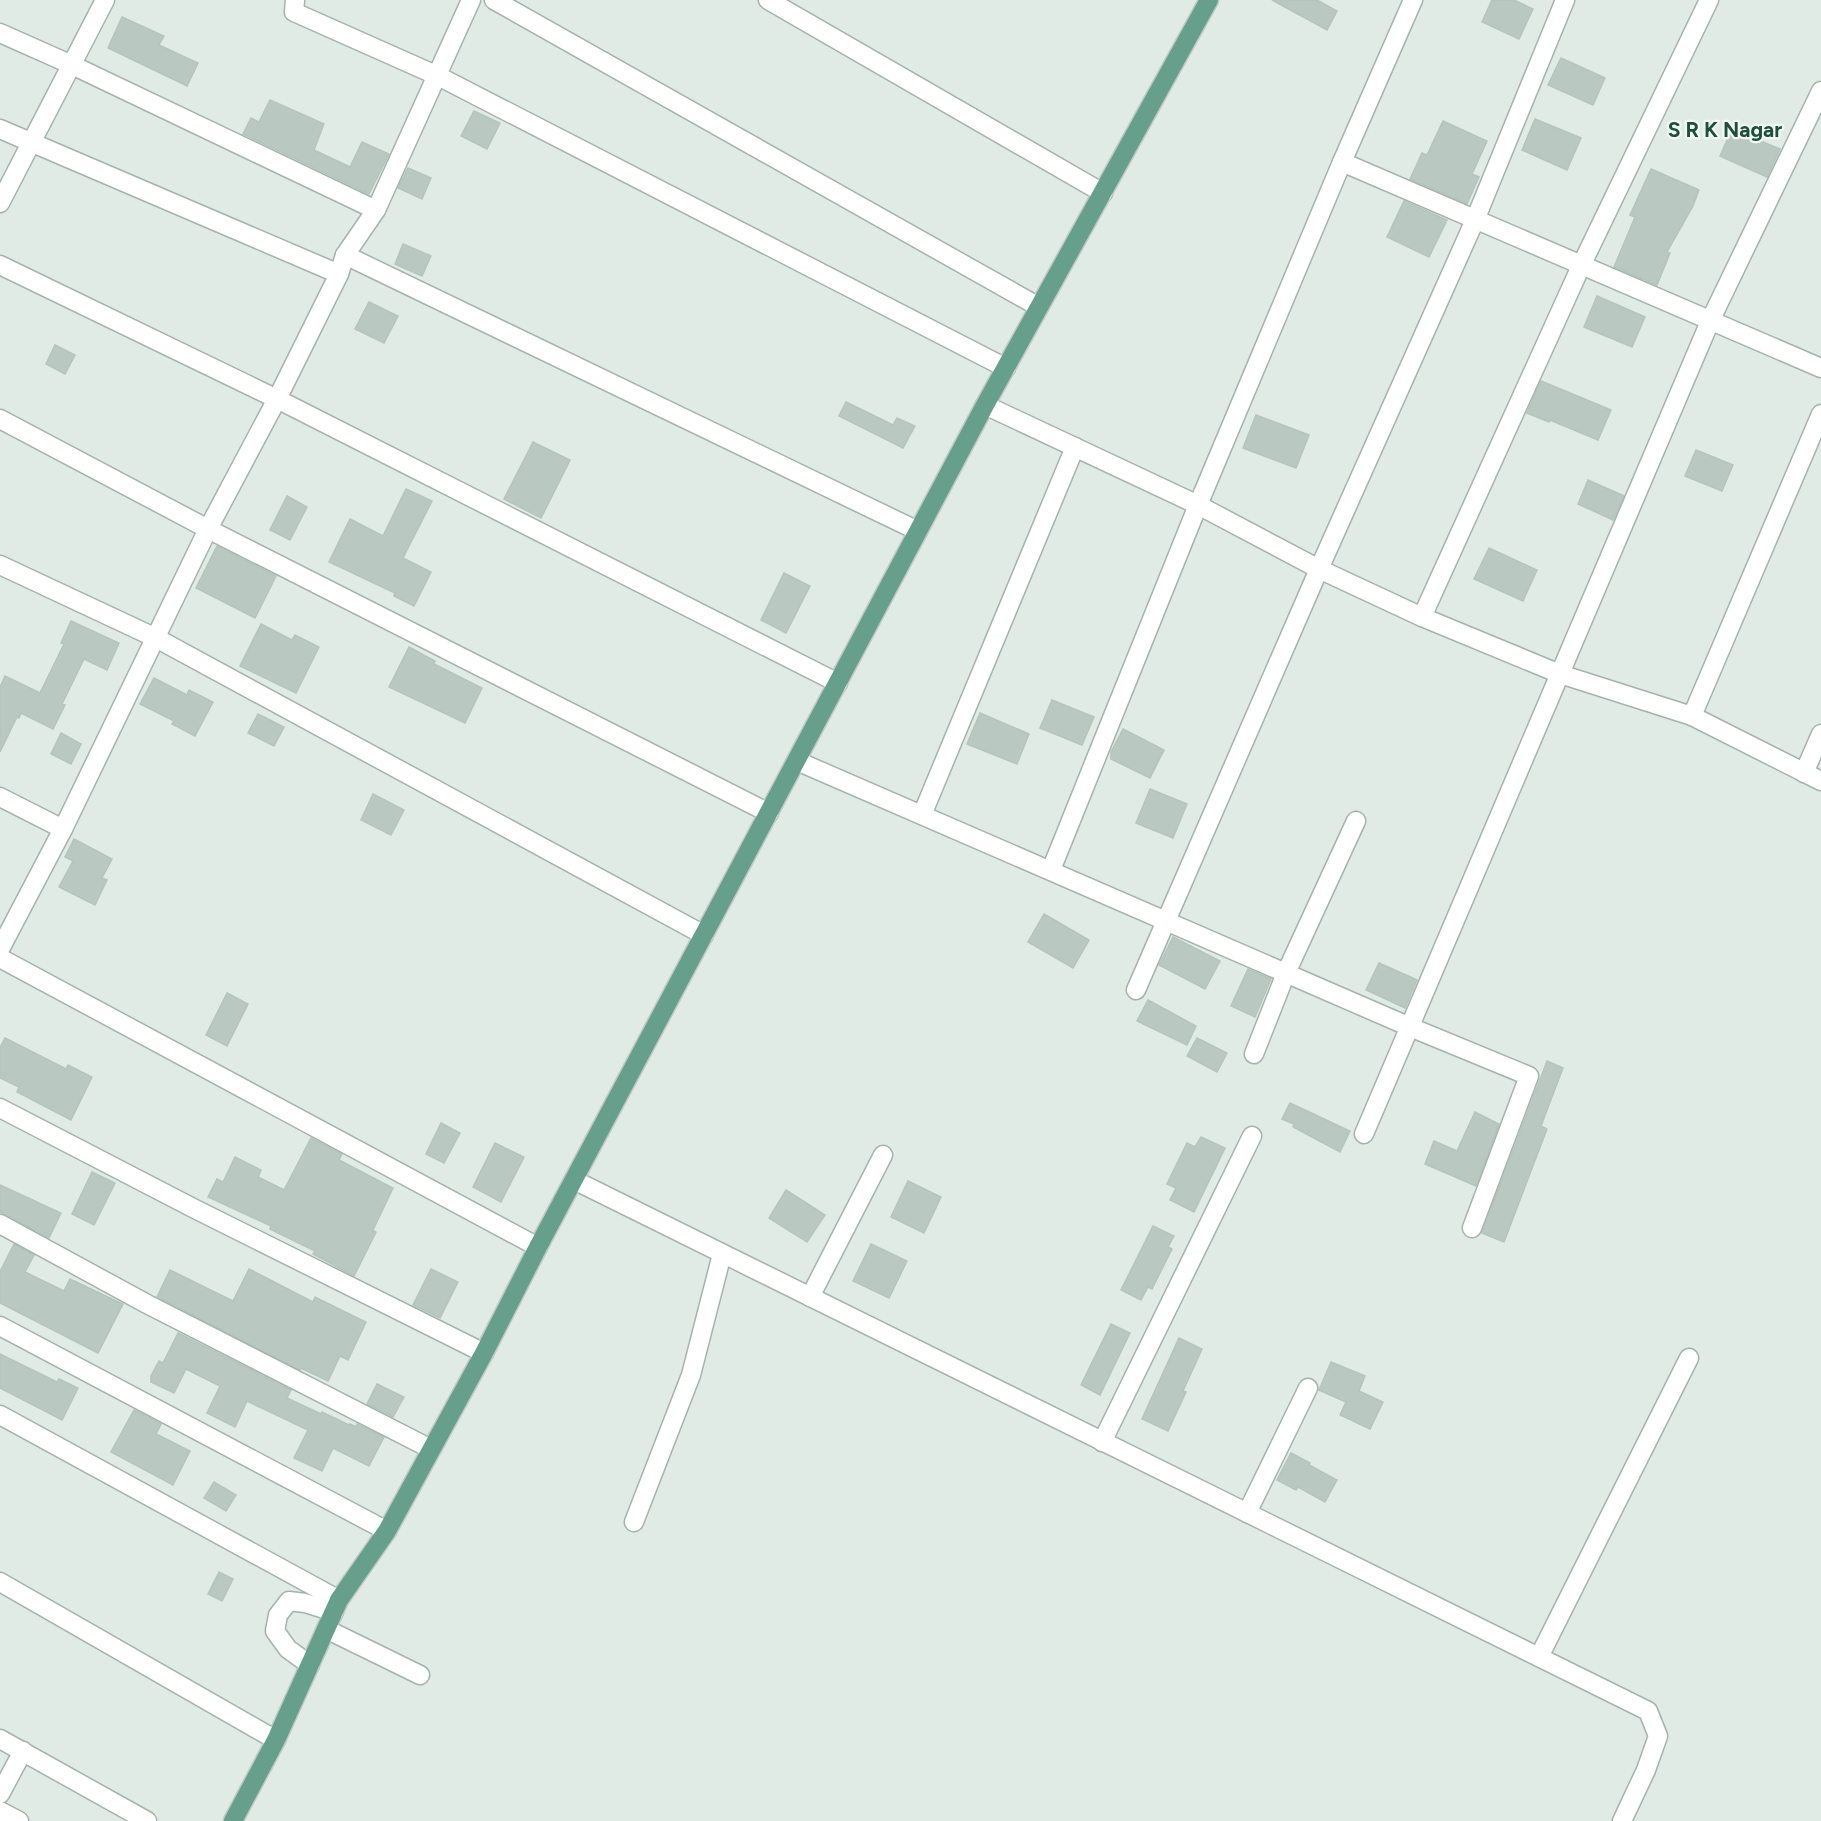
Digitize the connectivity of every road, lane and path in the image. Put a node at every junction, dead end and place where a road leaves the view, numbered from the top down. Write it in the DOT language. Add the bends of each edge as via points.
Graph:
graph roads {
  1 [pos="105,0"];
  2 [pos="295,0"];
  3 [pos="471,0"];
  4 [pos="494,0"];
  5 [pos="768,0"];
  6 [pos="1209,0"];
  7 [pos="1413,0"];
  8 [pos="1565,0"];
  9 [pos="1709,0"];
  10 [pos="0,33"];
  11 [pos="72,64"];
  12 [pos="438,76"];
  13 [pos="1821,91"];
  14 [pos="0,129"];
  15 [pos="31,143"];
  16 [pos="1342,162"];
  17 [pos="1103,193"];
  18 [pos="0,203"];
  19 [pos="376,210"];
  20 [pos="1475,220"];
  21 [pos="345,255"];
  22 [pos="0,264"];
  23 [pos="1581,266"];
  24 [pos="339,274"];
  25 [pos="1040,307"];
  26 [pos="1711,319"];
  27 [pos="1006,368"];
  28 [pos="1821,368"];
  29 [pos="277,399"];
  30 [pos="985,405"];
  31 [pos="1821,414"];
  32 [pos="0,419"];
  33 [pos="1075,447"];
  34 [pos="1198,505"];
  35 [pos="208,529"];
  36 [pos="918,531"];
  37 [pos="0,565"];
  38 [pos="1318,569"];
  39 [pos="1422,617"];
  40 [pos="156,638"];
  41 [pos="1560,674"];
  42 [pos="838,683"];
  43 [pos="1692,716"];
  44 [pos="1821,734"];
  45 [pos="796,761"];
  46 [pos="1804,773"];
  47 [pos="1821,781"];
  48 [pos="0,797"];
  49 [pos="769,813"];
  50 [pos="922,814"];
  51 [pos="1356,821"];
  52 [pos="63,829"];
  53 [pos="1051,870"];
  54 [pos="1167,921"];
  55 [pos="704,935"];
  56 [pos="0,949"];
  57 [pos="0,958"];
  58 [pos="1286,973"];
  59 [pos="1136,990"];
  60 [pos="1410,1027"];
  61 [pos="1254,1054"];
  62 [pos="0,1108"];
  63 [pos="1364,1134"];
  64 [pos="1252,1136"];
  65 [pos="884,1155"];
  66 [pos="574,1180"];
  67 [pos="0,1224"];
  68 [pos="1472,1228"];
  69 [pos="538,1247"];
  70 [pos="722,1254"];
  71 [pos="810,1297"];
  72 [pos="0,1326"];
  73 [pos="484,1353"];
  74 [pos="1689,1358"];
  75 [pos="1308,1388"];
  76 [pos="0,1415"];
  77 [pos="1102,1442"];
  78 [pos="431,1449"];
  79 [pos="1247,1513"];
  80 [pos="634,1522"];
  81 [pos="387,1531"];
  82 [pos="0,1582"];
  83 [pos="333,1614"];
  84 [pos="1539,1657"];
  85 [pos="310,1665"];
  86 [pos="420,1675"];
  87 [pos="0,1738"];
  88 [pos="276,1740"];
  89 [pos="22,1750"];
  90 [pos="0,1794"];
  91 [pos="0,1811"];
  92 [pos="19,1821"];
  93 [pos="147,1821"];
  94 [pos="233,1821"];
  95 [pos="1622,1821"];
  1 -- 11 [label="street"];
  2 -- 12 [label="street" via="294,12"];
  3 -- 12 [label="street"];
  4 -- 25 [label="street"];
  5 -- 17 [label="street"];
  6 -- 17 [label="main road"];
  7 -- 16 [label="street"];
  8 -- 20 [label="street"];
  9 -- 23 [label="street"];
  10 -- 11 [label="street"];
  11 -- 15 [label="street"];
  11 -- 19 [label="street"];
  12 -- 19 [label="street"];
  12 -- 27 [label="street"];
  13 -- 26 [label="street"];
  14 -- 15 [label="street"];
  15 -- 18 [label="street"];
  15 -- 24 [label="street"];
  16 -- 20 [label="street"];
  16 -- 34 [label="street"];
  17 -- 25 [label="main road"];
  19 -- 21 [label="street"];
  20 -- 23 [label="street"];
  20 -- 38 [label="street"];
  21 -- 24 [label="street"];
  21 -- 36 [label="street"];
  22 -- 29 [label="street"];
  23 -- 26 [label="street"];
  23 -- 39 [label="street"];
  24 -- 29 [label="street"];
  25 -- 27 [label="main road"];
  26 -- 28 [label="street"];
  26 -- 41 [label="street"];
  27 -- 30 [label="main road"];
  29 -- 35 [label="street"];
  29 -- 42 [label="street"];
  30 -- 33 [label="street"];
  30 -- 36 [label="main road"];
  31 -- 43 [label="street"];
  32 -- 35 [label="street"];
  33 -- 34 [label="street"];
  33 -- 50 [label="street"];
  34 -- 38 [label="street"];
  34 -- 53 [label="street"];
  35 -- 40 [label="street"];
  35 -- 49 [label="street"];
  36 -- 42 [label="main road"];
  37 -- 40 [label="street"];
  38 -- 39 [label="street"];
  38 -- 54 [label="street"];
  39 -- 41 [label="street"];
  40 -- 52 [label="street"];
  40 -- 55 [label="street"];
  41 -- 43 [label="street"];
  41 -- 60 [label="street"];
  42 -- 45 [label="main road"];
  43 -- 46 [label="street"];
  44 -- 46 [label="street"];
  45 -- 49 [label="main road"];
  45 -- 50 [label="street"];
  46 -- 47 [label="street"];
  48 -- 52 [label="street"];
  49 -- 55 [label="main road"];
  50 -- 53 [label="street"];
  51 -- 58 [label="street"];
  52 -- 56 [label="street"];
  53 -- 54 [label="street"];
  54 -- 58 [label="street"];
  54 -- 59 [label="street"];
  55 -- 66 [label="main road"];
  57 -- 69 [label="street"];
  58 -- 60 [label="street"];
  58 -- 61 [label="street"];
  60 -- 63 [label="street"];
  60 -- 68 [label="street" via="1529,1076"];
  62 -- 73 [label="street"];
  64 -- 77 [label="street"];
  65 -- 71 [label="street"];
  66 -- 69 [label="main road"];
  66 -- 70 [label="street"];
  67 -- 78 [label="street"];
  69 -- 73 [label="main road"];
  70 -- 71 [label="street"];
  70 -- 80 [label="street" via="691,1375"];
  71 -- 77 [label="street"];
  72 -- 81 [label="street"];
  73 -- 78 [label="main road"];
  74 -- 84 [label="street"];
  75 -- 79 [label="street"];
  76 -- 83 [label="street"];
  77 -- 79 [label="street"];
  78 -- 81 [label="main road"];
  79 -- 84 [label="street"];
  81 -- 83 [label="main road"];
  82 -- 88 [label="street"];
  83 -- 85 [label="main road"];
  83 -- 85 [label="street" via="289,1601 278,1615 275,1631 288,1649"];
  83 -- 86 [label="street"];
  84 -- 95 [label="street" via="1648,1711 1658,1736"];
  85 -- 88 [label="main road"];
  87 -- 89 [label="street"];
  88 -- 94 [label="main road"];
  89 -- 90 [label="street"];
  89 -- 93 [label="street"];
  91 -- 92 [label="street"];
}
